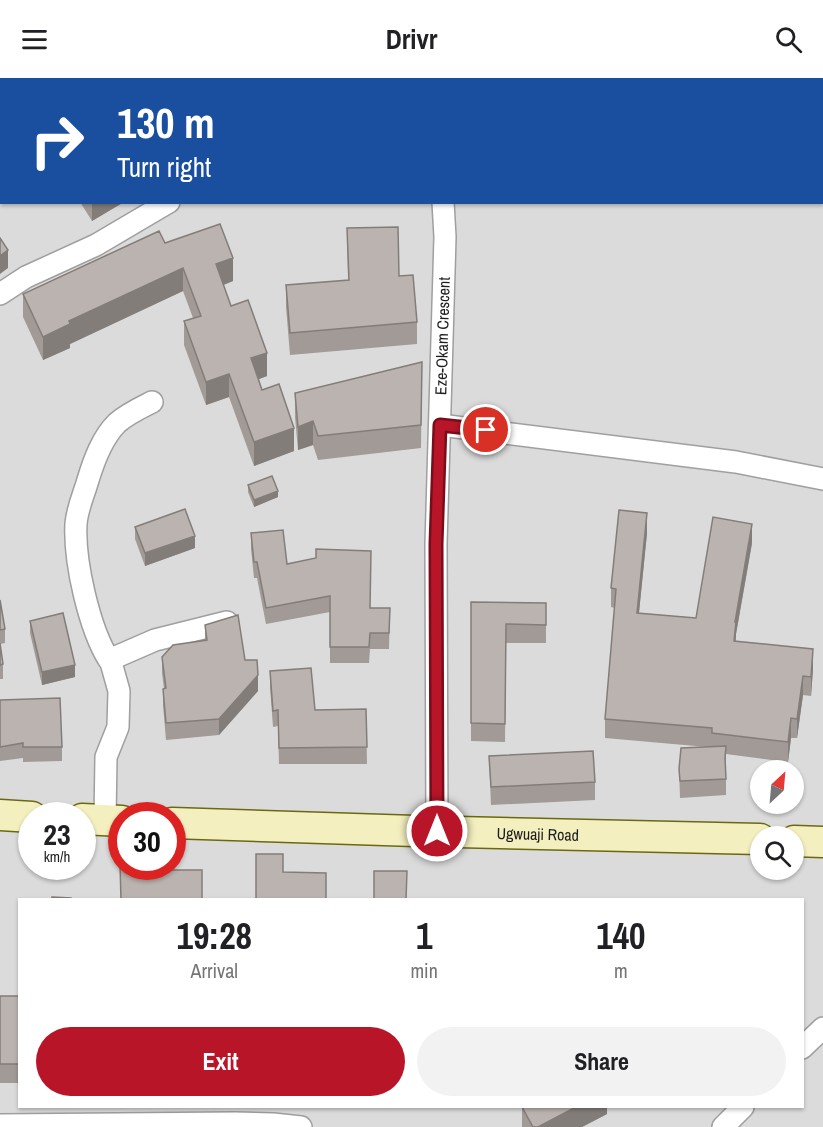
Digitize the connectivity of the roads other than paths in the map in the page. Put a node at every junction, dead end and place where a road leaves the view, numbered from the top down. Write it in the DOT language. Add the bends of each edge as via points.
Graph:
graph roads {
  1 [pos="166,204"];
  2 [pos="443,204"];
  3 [pos="0,294"];
  4 [pos="152,402"];
  5 [pos="440,425"];
  6 [pos="823,479"];
  7 [pos="227,622"];
  8 [pos="110,659"];
  9 [pos="0,815"];
  10 [pos="18,816"];
  11 [pos="103,820"];
  12 [pos="186,822"];
  13 [pos="437,831"];
  14 [pos="750,839"];
  15 [pos="804,841"];
  16 [pos="823,842"];
  17 [pos="823,1028"];
  18 [pos="804,1046"];
  19 [pos="742,1108"];
  20 [pos="5,1126"];
  21 [pos="301,1127"];
  22 [pos="723,1127"];
  1 -- 3 [label="street"];
  2 -- 5 [label="street, Eze-Okam Crescent"];
  4 -- 8 [label="street" via="124,418 109,434 94,460 76,521 76,549 84,591 100,645"];
  5 -- 6 [label="street" via="736,462"];
  5 -- 13 [label="street, Eze-Okam Crescent" via="436,544"];
  7 -- 8 [label="street" via="155,640"];
  8 -- 11 [label="street" via="118,691 118,715 106,757"];
  9 -- 10 [label="main road"];
  12 -- 13 [label="main road, Ugwuaji Road"];
  13 -- 14 [label="main road, Ugwuaji Road"];
  15 -- 16 [label="main road"];
  17 -- 18 [label="street"];
  19 -- 22 [label="street"];
  20 -- 21 [label="street" via="235,1123"];
}
